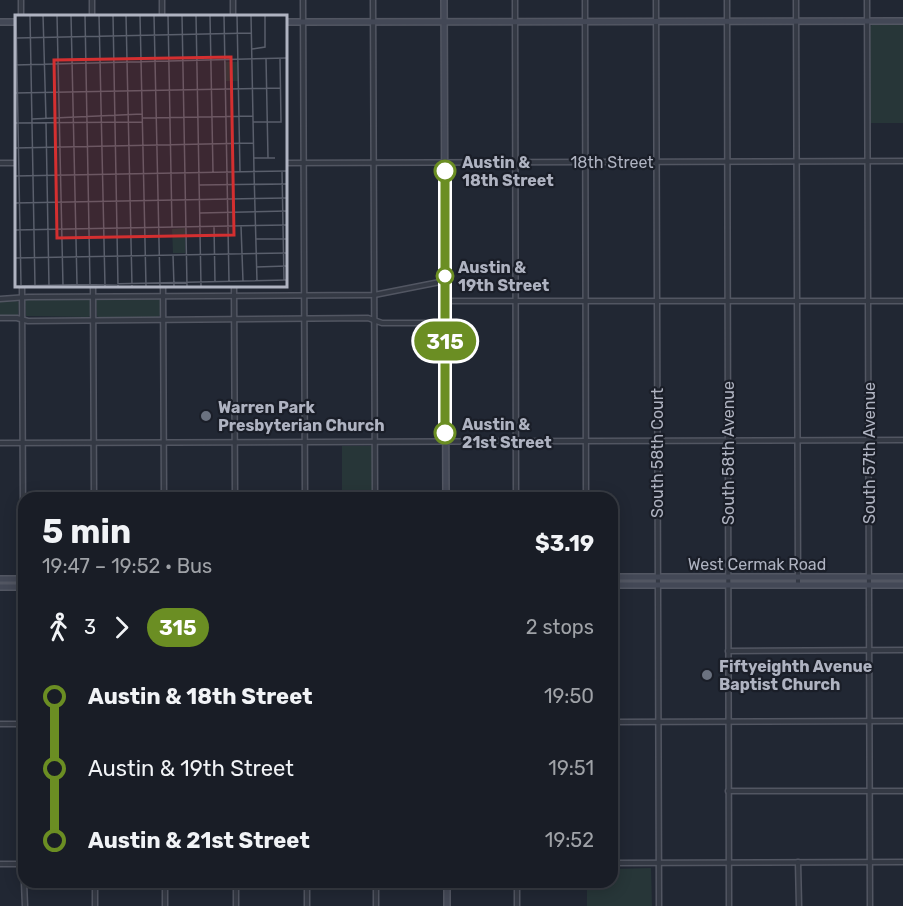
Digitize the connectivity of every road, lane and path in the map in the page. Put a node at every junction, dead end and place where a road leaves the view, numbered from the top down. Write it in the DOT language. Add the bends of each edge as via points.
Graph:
graph roads {
  1 [pos="303,0"];
  2 [pos="374,0"];
  3 [pos="444,0"];
  4 [pos="515,0"];
  5 [pos="585,0"];
  6 [pos="656,0"];
  7 [pos="727,0"];
  8 [pos="796,0"];
  9 [pos="867,0"];
  10 [pos="515,21"];
  11 [pos="585,21"];
  12 [pos="656,21"];
  13 [pos="727,21"];
  14 [pos="796,21"];
  15 [pos="867,21"];
  16 [pos="903,21"];
  17 [pos="286,22"];
  18 [pos="303,22"];
  19 [pos="374,22"];
  20 [pos="444,22"];
  21 [pos="903,161"];
  22 [pos="374,162"];
  23 [pos="445,162"];
  24 [pos="515,162"];
  25 [pos="585,162"];
  26 [pos="656,162"];
  27 [pos="727,162"];
  28 [pos="797,162"];
  29 [pos="868,162"];
  30 [pos="286,163"];
  31 [pos="304,163"];
  32 [pos="445,280"];
  33 [pos="22,286"];
  34 [pos="93,286"];
  35 [pos="163,286"];
  36 [pos="234,286"];
  37 [pos="93,296"];
  38 [pos="163,296"];
  39 [pos="234,296"];
  40 [pos="304,296"];
  41 [pos="374,296"];
  42 [pos="22,298"];
  43 [pos="0,299"];
  44 [pos="445,301"];
  45 [pos="797,301"];
  46 [pos="868,301"];
  47 [pos="903,301"];
  48 [pos="516,302"];
  49 [pos="586,302"];
  50 [pos="657,302"];
  51 [pos="727,302"];
  52 [pos="0,318"];
  53 [pos="234,319"];
  54 [pos="304,319"];
  55 [pos="375,319"];
  56 [pos="22,320"];
  57 [pos="93,320"];
  58 [pos="163,320"];
  59 [pos="445,323"];
  60 [pos="868,440"];
  61 [pos="903,440"];
  62 [pos="586,441"];
  63 [pos="657,441"];
  64 [pos="728,441"];
  65 [pos="797,441"];
  66 [pos="305,442"];
  67 [pos="375,442"];
  68 [pos="446,442"];
  69 [pos="516,442"];
  70 [pos="0,443"];
  71 [pos="23,443"];
  72 [pos="93,443"];
  73 [pos="163,443"];
  74 [pos="235,443"];
  75 [pos="23,492"];
  76 [pos="93,492"];
  77 [pos="164,492"];
  78 [pos="235,492"];
  79 [pos="305,492"];
  80 [pos="375,492"];
  81 [pos="446,492"];
  82 [pos="516,492"];
  83 [pos="586,492"];
  84 [pos="618,577"];
  85 [pos="658,577"];
  86 [pos="728,577"];
  87 [pos="798,577"];
  88 [pos="869,577"];
  89 [pos="903,577"];
  90 [pos="0,579"];
  91 [pos="18,579"];
  92 [pos="618,585"];
  93 [pos="658,585"];
  94 [pos="728,585"];
  95 [pos="798,585"];
  96 [pos="869,585"];
  97 [pos="903,585"];
  98 [pos="0,587"];
  99 [pos="18,587"];
  100 [pos="728,651"];
  101 [pos="869,651"];
  102 [pos="903,651"];
  103 [pos="869,721"];
  104 [pos="903,721"];
  105 [pos="618,722"];
  106 [pos="658,722"];
  107 [pos="728,722"];
  108 [pos="0,724"];
  109 [pos="18,724"];
  110 [pos="729,791"];
  111 [pos="869,791"];
  112 [pos="903,791"];
  113 [pos="658,862"];
  114 [pos="729,862"];
  115 [pos="798,862"];
  116 [pos="870,862"];
  117 [pos="903,862"];
  118 [pos="618,863"];
  119 [pos="0,864"];
  120 [pos="18,864"];
  121 [pos="24,888"];
  122 [pos="95,888"];
  123 [pos="165,888"];
  124 [pos="236,888"];
  125 [pos="307,888"];
  126 [pos="376,888"];
  127 [pos="447,888"];
  128 [pos="517,888"];
  129 [pos="25,906"];
  130 [pos="95,906"];
  131 [pos="165,906"];
  132 [pos="236,906"];
  133 [pos="307,906"];
  134 [pos="376,906"];
  135 [pos="447,906"];
  136 [pos="517,906"];
  137 [pos="659,906"];
  138 [pos="729,906"];
  139 [pos="799,906"];
  140 [pos="870,906"];
  1 -- 18 [label="street"];
  2 -- 19 [label="street"];
  3 -- 20 [label="street"];
  4 -- 10 [label="street"];
  5 -- 11 [label="street"];
  6 -- 12 [label="street, South 58th Court"];
  7 -- 13 [label="street, South 58th Avenue"];
  8 -- 14 [label="street"];
  9 -- 15 [label="street, South 57th Avenue"];
  10 -- 11 [label="street"];
  10 -- 20 [label="street"];
  10 -- 24 [label="street"];
  11 -- 12 [label="street"];
  11 -- 25 [label="street"];
  12 -- 13 [label="street"];
  12 -- 26 [label="street, South 58th Court"];
  13 -- 14 [label="street"];
  13 -- 27 [label="street, South 58th Avenue"];
  14 -- 15 [label="street"];
  14 -- 28 [label="street"];
  15 -- 16 [label="street"];
  15 -- 29 [label="street, South 57th Avenue"];
  17 -- 18 [label="street"];
  18 -- 19 [label="street"];
  18 -- 31 [label="street"];
  19 -- 20 [label="street"];
  19 -- 22 [label="street"];
  20 -- 23 [label="street"];
  21 -- 29 [label="street, 18th Street"];
  22 -- 23 [label="street, 18th Street"];
  22 -- 31 [label="street, 18th Street"];
  22 -- 41 [label="street"];
  23 -- 24 [label="street, 18th Street"];
  23 -- 32 [label="street"];
  24 -- 25 [label="street, 18th Street"];
  24 -- 48 [label="street"];
  25 -- 26 [label="street, 18th Street"];
  25 -- 49 [label="street"];
  26 -- 27 [label="street, 18th Street"];
  26 -- 50 [label="street, South 58th Court"];
  27 -- 28 [label="street, 18th Street"];
  27 -- 51 [label="street, South 58th Avenue"];
  28 -- 29 [label="street, 18th Street"];
  28 -- 45 [label="street"];
  29 -- 46 [label="street, South 57th Avenue"];
  30 -- 31 [label="street, 18th Street"];
  31 -- 40 [label="street"];
  32 -- 41 [label="street"];
  32 -- 44 [label="street"];
  33 -- 42 [label="street"];
  34 -- 37 [label="street"];
  35 -- 38 [label="street"];
  36 -- 39 [label="street"];
  37 -- 38 [label="street"];
  37 -- 42 [label="street"];
  37 -- 57 [label="street"];
  38 -- 39 [label="street"];
  38 -- 58 [label="street"];
  39 -- 40 [label="street"];
  39 -- 53 [label="street"];
  40 -- 41 [label="street"];
  40 -- 54 [label="street"];
  41 -- 55 [label="street"];
  42 -- 43 [label="street"];
  42 -- 56 [label="street"];
  44 -- 48 [label="street"];
  44 -- 59 [label="street"];
  45 -- 46 [label="street"];
  45 -- 51 [label="street"];
  45 -- 65 [label="street"];
  46 -- 47 [label="street"];
  46 -- 60 [label="street, South 57th Avenue"];
  48 -- 49 [label="street"];
  48 -- 69 [label="street"];
  49 -- 50 [label="street"];
  49 -- 62 [label="street"];
  50 -- 51 [label="street"];
  50 -- 63 [label="street, South 58th Court"];
  51 -- 64 [label="street, South 58th Avenue"];
  52 -- 56 [label="street"];
  53 -- 54 [label="street"];
  53 -- 58 [label="street"];
  53 -- 74 [label="street"];
  54 -- 55 [label="street"];
  54 -- 66 [label="street"];
  55 -- 59 [label="street" via="382,323"];
  55 -- 67 [label="street"];
  56 -- 57 [label="street"];
  56 -- 71 [label="street"];
  57 -- 58 [label="street"];
  57 -- 72 [label="street"];
  58 -- 73 [label="street"];
  59 -- 68 [label="street"];
  60 -- 61 [label="street"];
  60 -- 65 [label="street"];
  60 -- 88 [label="street, South 57th Avenue"];
  62 -- 63 [label="street"];
  62 -- 69 [label="street"];
  62 -- 83 [label="street"];
  63 -- 64 [label="street"];
  63 -- 85 [label="street, South 58th Court"];
  64 -- 65 [label="street"];
  64 -- 86 [label="street, South 58th Avenue"];
  65 -- 87 [label="street"];
  66 -- 67 [label="street"];
  66 -- 74 [label="street"];
  66 -- 79 [label="street"];
  67 -- 68 [label="street"];
  67 -- 80 [label="street"];
  68 -- 69 [label="street"];
  68 -- 81 [label="street"];
  69 -- 82 [label="street"];
  70 -- 71 [label="street"];
  71 -- 72 [label="street"];
  71 -- 75 [label="street"];
  72 -- 73 [label="street"];
  72 -- 76 [label="street"];
  73 -- 74 [label="street"];
  73 -- 77 [label="street"];
  74 -- 78 [label="street"];
  84 -- 85 [label="street, West Cermak Road"];
  85 -- 86 [label="street, West Cermak Road"];
  85 -- 93 [label="street, South 58th Court"];
  86 -- 87 [label="street, West Cermak Road"];
  86 -- 94 [label="street, South 58th Avenue"];
  87 -- 88 [label="street, West Cermak Road"];
  87 -- 95 [label="street"];
  88 -- 89 [label="street, West Cermak Road"];
  88 -- 96 [label="street, South 57th Avenue"];
  90 -- 91 [label="street"];
  92 -- 93 [label="street, West Cermak Road"];
  93 -- 94 [label="street, West Cermak Road"];
  93 -- 106 [label="street, South 58th Court"];
  94 -- 95 [label="street, West Cermak Road"];
  94 -- 100 [label="street, South 58th Avenue"];
  95 -- 96 [label="street, West Cermak Road"];
  96 -- 97 [label="street, West Cermak Road"];
  96 -- 101 [label="street, South 57th Avenue"];
  98 -- 99 [label="street"];
  100 -- 101 [label="street"];
  100 -- 107 [label="street, South 58th Avenue"];
  101 -- 102 [label="street"];
  101 -- 103 [label="street, South 57th Avenue"];
  103 -- 104 [label="street"];
  103 -- 107 [label="street"];
  103 -- 111 [label="street, South 57th Avenue"];
  105 -- 106 [label="street"];
  106 -- 107 [label="street"];
  106 -- 113 [label="street, South 58th Court"];
  107 -- 110 [label="street, South 58th Avenue"];
  108 -- 109 [label="street"];
  110 -- 111 [label="street"];
  110 -- 114 [label="street, South 58th Avenue"];
  111 -- 112 [label="street"];
  111 -- 116 [label="street, South 57th Avenue"];
  113 -- 114 [label="street"];
  113 -- 118 [label="street"];
  113 -- 137 [label="street, South 58th Court"];
  114 -- 115 [label="street"];
  114 -- 138 [label="street, South 58th Avenue"];
  115 -- 116 [label="street"];
  115 -- 139 [label="street"];
  116 -- 117 [label="street"];
  116 -- 140 [label="street, South 57th Avenue"];
  119 -- 120 [label="street"];
  121 -- 129 [label="street"];
  122 -- 130 [label="street"];
  123 -- 131 [label="street"];
  124 -- 132 [label="street"];
  125 -- 133 [label="street"];
  126 -- 134 [label="street"];
  127 -- 135 [label="street"];
  128 -- 136 [label="street"];
}
